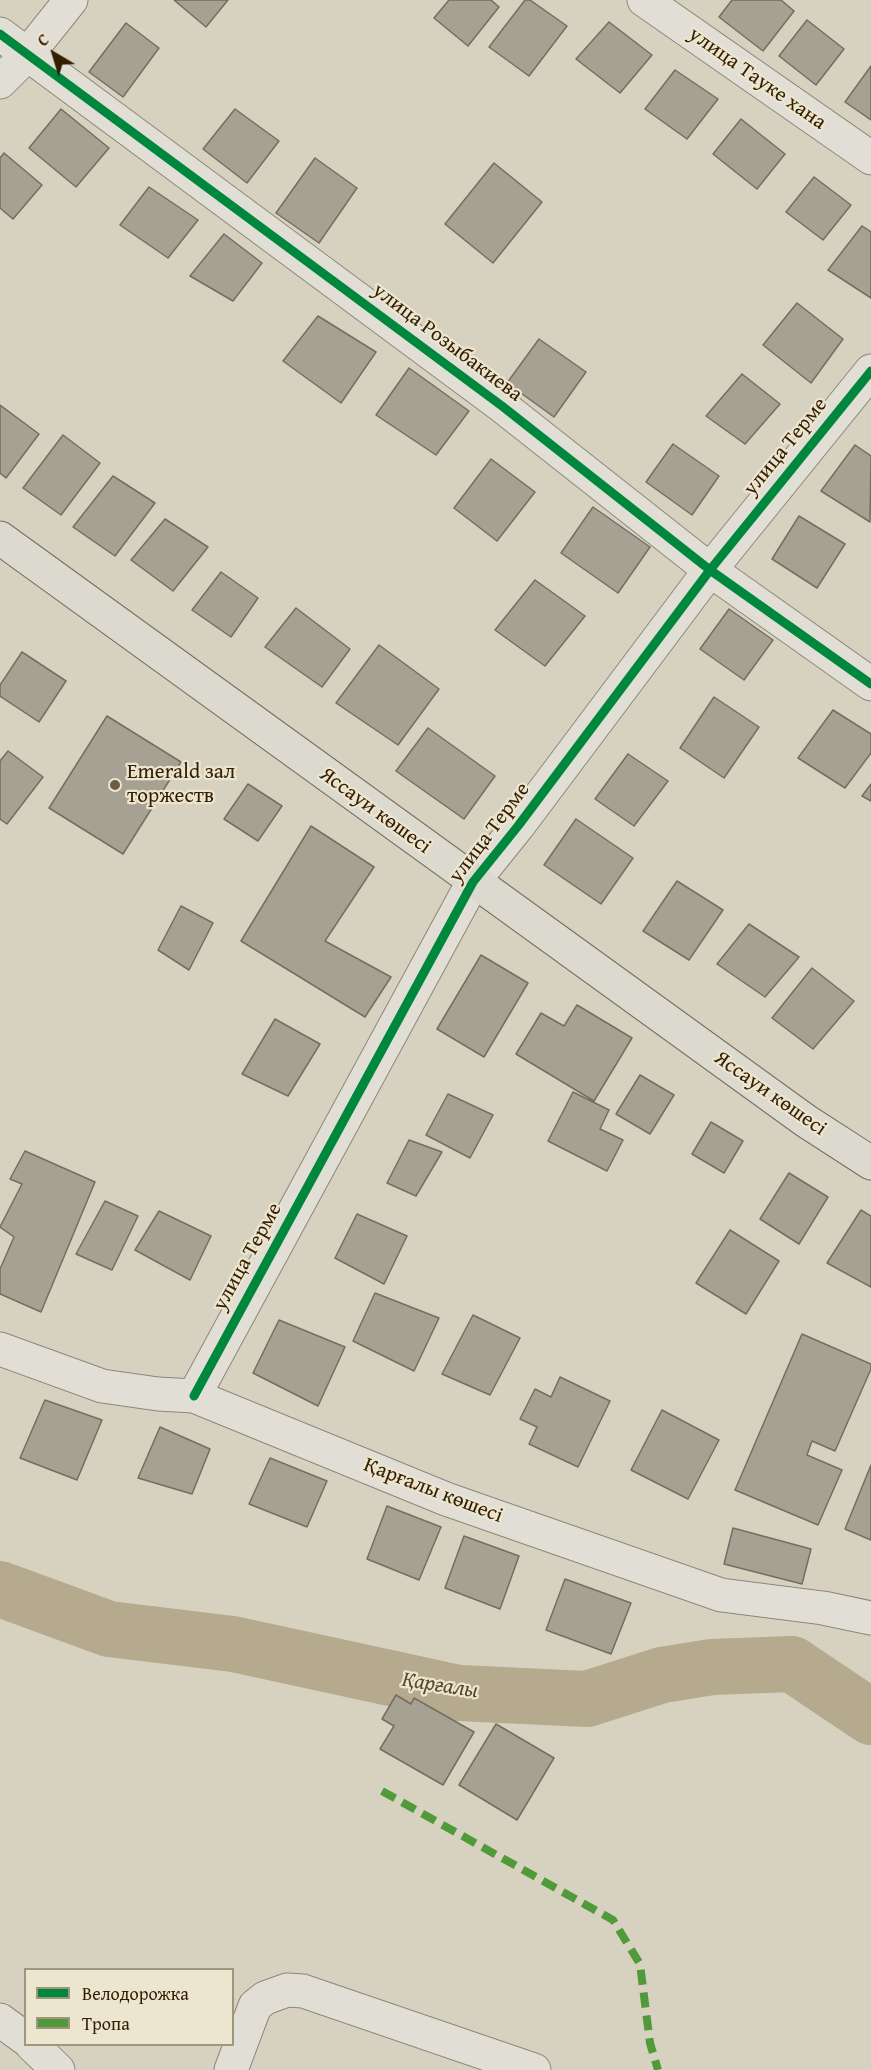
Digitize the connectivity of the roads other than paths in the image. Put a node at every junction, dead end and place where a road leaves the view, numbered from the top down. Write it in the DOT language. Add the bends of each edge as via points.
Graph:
graph roads {
  1 [pos="71,0"];
  2 [pos="644,0"];
  3 [pos="0,34"];
  4 [pos="27,55"];
  5 [pos="0,82"];
  6 [pos="871,158"];
  7 [pos="871,371"];
  8 [pos="0,538"];
  9 [pos="710,570"];
  10 [pos="871,684"];
  11 [pos="473,882"];
  12 [pos="871,1162"];
  13 [pos="0,1349"];
  14 [pos="194,1396"];
  15 [pos="871,1618"];
  16 [pos="0,2020"];
  17 [pos="24,2038"];
  18 [pos="33,2046"];
  19 [pos="58,2070"];
  20 [pos="231,2070"];
  21 [pos="534,2070"];
  1 -- 4 [label="street"];
  2 -- 6 [label="street, улица Тауке хана"];
  3 -- 4 [label="street, улица Розыбакиева"];
  4 -- 5 [label="street"];
  4 -- 9 [label="street, улица Розыбакиева" via="502,406"];
  7 -- 9 [label="street, улица Терме"];
  8 -- 11 [label="main road, Яссауи көшесі"];
  9 -- 10 [label="street, улица Розыбакиева"];
  9 -- 11 [label="street, улица Терме"];
  11 -- 12 [label="main road, Яссауи көшесі" via="806,1121"];
  11 -- 14 [label="street, улица Терме"];
  13 -- 14 [label="street, Қарғалы көшесі" via="102,1386"];
  14 -- 15 [label="street, Қарғалы көшесі" via="446,1498 721,1595"];
  16 -- 17 [label="street"];
  18 -- 19 [label="street"];
  20 -- 21 [label="street" via="255,2007 274,1993 287,1990 303,1991"];
}
